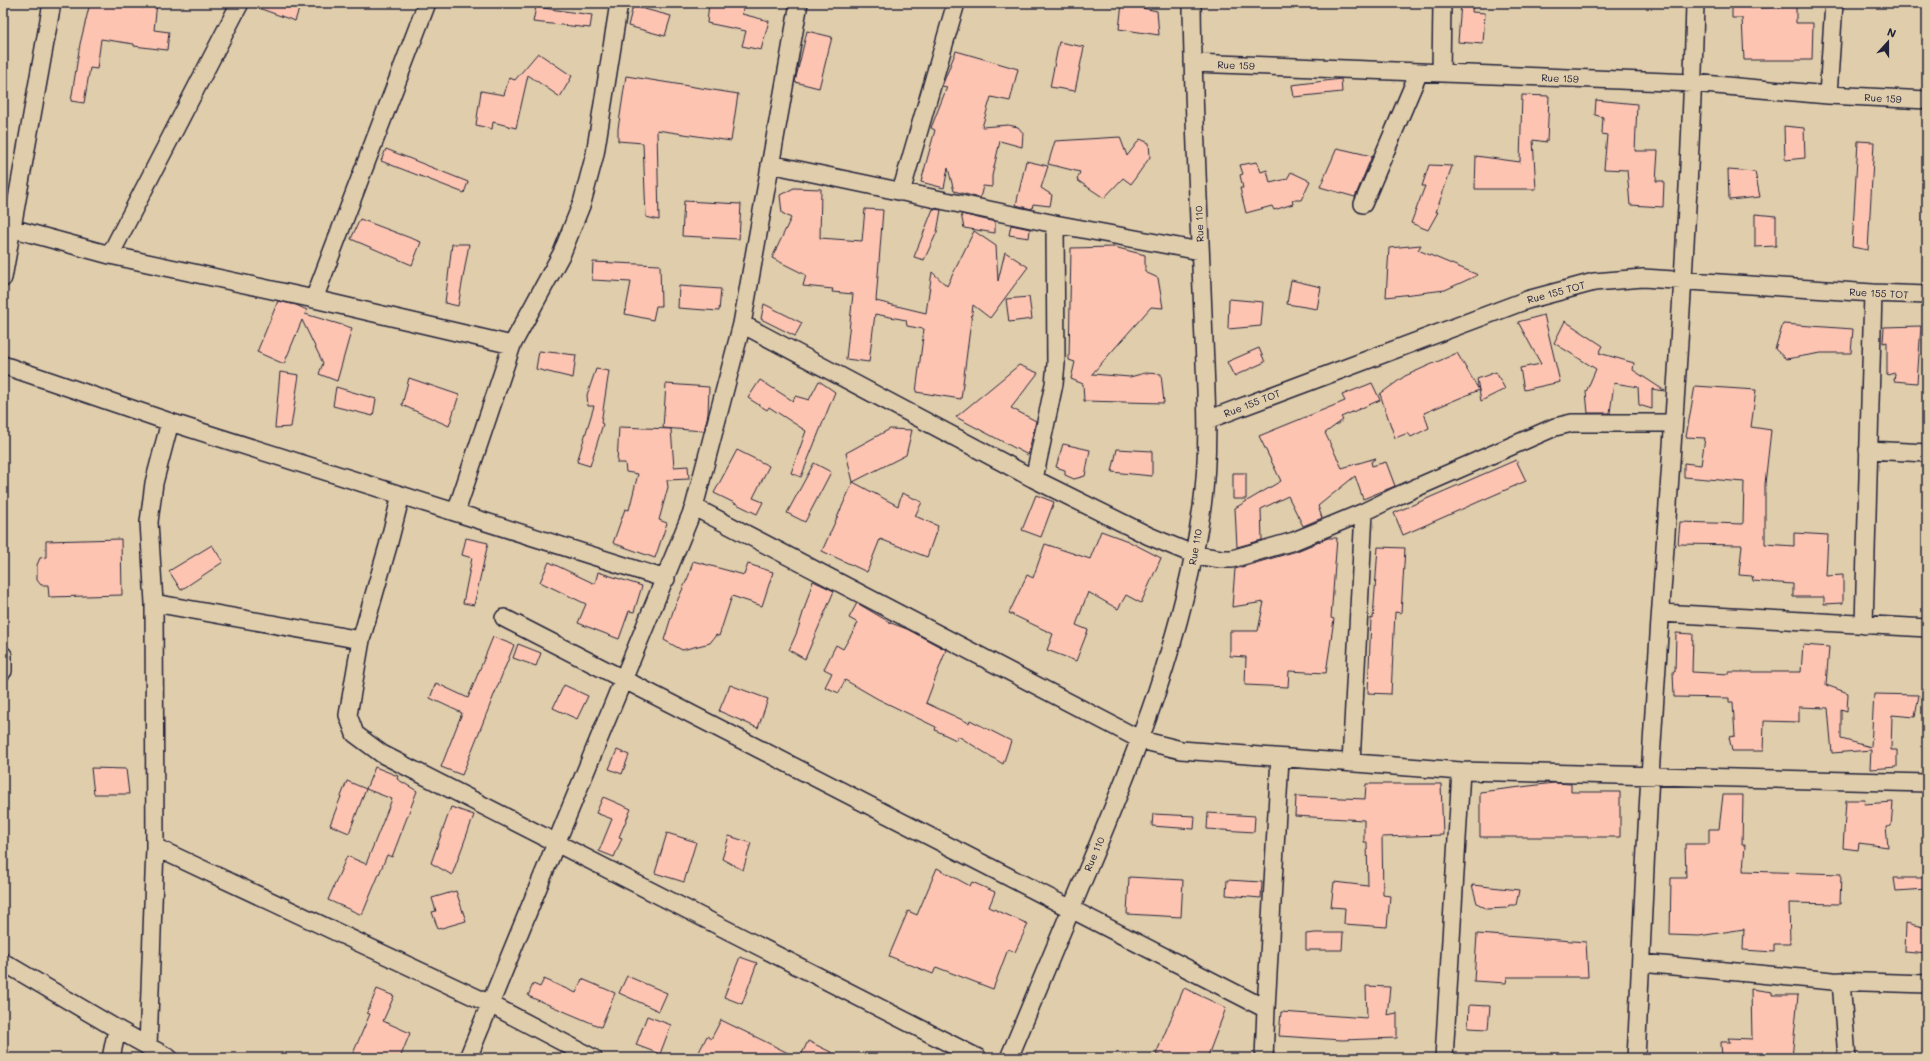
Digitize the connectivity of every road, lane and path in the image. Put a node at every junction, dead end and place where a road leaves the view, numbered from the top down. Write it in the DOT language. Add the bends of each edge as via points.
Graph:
graph roads {
  1 [pos="52,3"];
  2 [pos="240,3"];
  3 [pos="427,3"];
  4 [pos="619,3"];
  5 [pos="799,3"];
  6 [pos="956,3"];
  7 [pos="1192,3"];
  8 [pos="1442,3"];
  9 [pos="1695,3"];
  10 [pos="1834,3"];
  11 [pos="1193,63"];
  12 [pos="1419,72"];
  13 [pos="1442,73"];
  14 [pos="1693,83"];
  15 [pos="1828,95"];
  16 [pos="1927,100"];
  17 [pos="770,164"];
  18 [pos="901,192"];
  19 [pos="1363,204"];
  20 [pos="1055,224"];
  21 [pos="11,228"];
  22 [pos="1200,251"];
  23 [pos="110,255"];
  24 [pos="3,278"];
  25 [pos="1683,281"];
  26 [pos="1873,293"];
  27 [pos="1927,295"];
  28 [pos="314,299"];
  29 [pos="742,324"];
  30 [pos="512,345"];
  31 [pos="3,365"];
  32 [pos="1207,420"];
  33 [pos="170,422"];
  34 [pos="1673,423"];
  35 [pos="1868,450"];
  36 [pos="1927,453"];
  37 [pos="1034,479"];
  38 [pos="401,495"];
  39 [pos="694,507"];
  40 [pos="456,512"];
  41 [pos="1364,512"];
  42 [pos="1195,555"];
  43 [pos="666,579"];
  44 [pos="154,603"];
  45 [pos="1661,613"];
  46 [pos="504,618"];
  47 [pos="1864,625"];
  48 [pos="1927,628"];
  49 [pos="361,640"];
  50 [pos="3,655"];
  51 [pos="3,671"];
  52 [pos="624,680"];
  53 [pos="1141,740"];
  54 [pos="1280,758"];
  55 [pos="1351,763"];
  56 [pos="1461,771"];
  57 [pos="1650,776"];
  58 [pos="1927,783"];
  59 [pos="556,844"];
  60 [pos="155,847"];
  61 [pos="1071,908"];
  62 [pos="3,962"];
  63 [pos="1641,963"];
  64 [pos="1841,981"];
  65 [pos="1927,984"];
  66 [pos="490,1004"];
  67 [pos="1266,1009"];
  68 [pos="117,1029"];
  69 [pos="148,1047"];
  70 [pos="111,1058"];
  71 [pos="169,1058"];
  72 [pos="468,1058"];
  73 [pos="593,1058"];
  74 [pos="978,1058"];
  75 [pos="1009,1058"];
  76 [pos="1264,1058"];
  77 [pos="1444,1058"];
  78 [pos="1636,1058"];
  79 [pos="1847,1058"];
  1 -- 21 [label="street"];
  2 -- 23 [label="street"];
  3 -- 28 [label="street"];
  4 -- 30 [label="street" via="595,154 582,203 562,253"];
  5 -- 17 [label="street"];
  6 -- 18 [label="street"];
  7 -- 11 [label="street, Rue 110"];
  8 -- 13 [label="street"];
  9 -- 14 [label="street"];
  10 -- 15 [label="street"];
  11 -- 12 [label="street, Rue 159"];
  11 -- 22 [label="street, Rue 110"];
  12 -- 13 [label="street, Rue 159"];
  12 -- 19 [label="street"];
  13 -- 14 [label="street, Rue 159"];
  14 -- 15 [label="street, Rue 159"];
  14 -- 25 [label="street"];
  15 -- 16 [label="street, Rue 159"];
  17 -- 18 [label="street"];
  17 -- 29 [label="street"];
  18 -- 20 [label="street"];
  20 -- 22 [label="street"];
  20 -- 37 [label="street" via="1056,364"];
  21 -- 23 [label="street"];
  21 -- 24 [label="street"];
  22 -- 32 [label="street, Rue 110"];
  23 -- 28 [label="street"];
  25 -- 26 [label="street, Rue 155 TOT"];
  25 -- 32 [label="street, Rue 155 TOT" via="1643,278 1594,282 1527,300"];
  25 -- 34 [label="street"];
  26 -- 27 [label="street, Rue 155 TOT"];
  26 -- 35 [label="street"];
  28 -- 30 [label="street"];
  29 -- 37 [label="street"];
  29 -- 39 [label="street"];
  30 -- 40 [label="street"];
  31 -- 33 [label="street"];
  32 -- 42 [label="street, Rue 110" via="1203,503"];
  33 -- 38 [label="street"];
  33 -- 44 [label="street" via="154,483 149,522"];
  34 -- 41 [label="street" via="1579,423 1555,427"];
  34 -- 45 [label="street"];
  35 -- 36 [label="street"];
  35 -- 47 [label="street"];
  37 -- 42 [label="street" via="1149,536"];
  38 -- 40 [label="street"];
  38 -- 49 [label="street"];
  39 -- 43 [label="street"];
  39 -- 53 [label="street"];
  40 -- 43 [label="street"];
  41 -- 42 [label="street" via="1294,541 1232,558"];
  41 -- 55 [label="street"];
  42 -- 53 [label="street, Rue 110" via="1169,654"];
  43 -- 52 [label="street"];
  44 -- 49 [label="street"];
  44 -- 60 [label="street"];
  45 -- 47 [label="street"];
  45 -- 57 [label="street"];
  46 -- 52 [label="street"];
  47 -- 48 [label="street"];
  49 -- 59 [label="street" via="348,715 355,734 382,754"];
  50 -- 51 [label="street"];
  52 -- 59 [label="street"];
  52 -- 61 [label="street"];
  53 -- 54 [label="street" via="1181,750"];
  53 -- 61 [label="street, Rue 110"];
  54 -- 55 [label="street"];
  54 -- 67 [label="street"];
  55 -- 56 [label="street"];
  56 -- 57 [label="street"];
  56 -- 77 [label="street"];
  57 -- 58 [label="street"];
  57 -- 63 [label="street"];
  59 -- 66 [label="street"];
  59 -- 74 [label="street"];
  60 -- 66 [label="street"];
  60 -- 69 [label="street"];
  61 -- 67 [label="street"];
  61 -- 75 [label="street, Rue 110"];
  62 -- 68 [label="street"];
  63 -- 64 [label="street"];
  63 -- 78 [label="street"];
  64 -- 65 [label="street"];
  64 -- 79 [label="street"];
  66 -- 72 [label="street"];
  66 -- 73 [label="street"];
  67 -- 76 [label="street"];
  68 -- 69 [label="street"];
  68 -- 70 [label="street"];
  69 -- 71 [label="street"];
}
